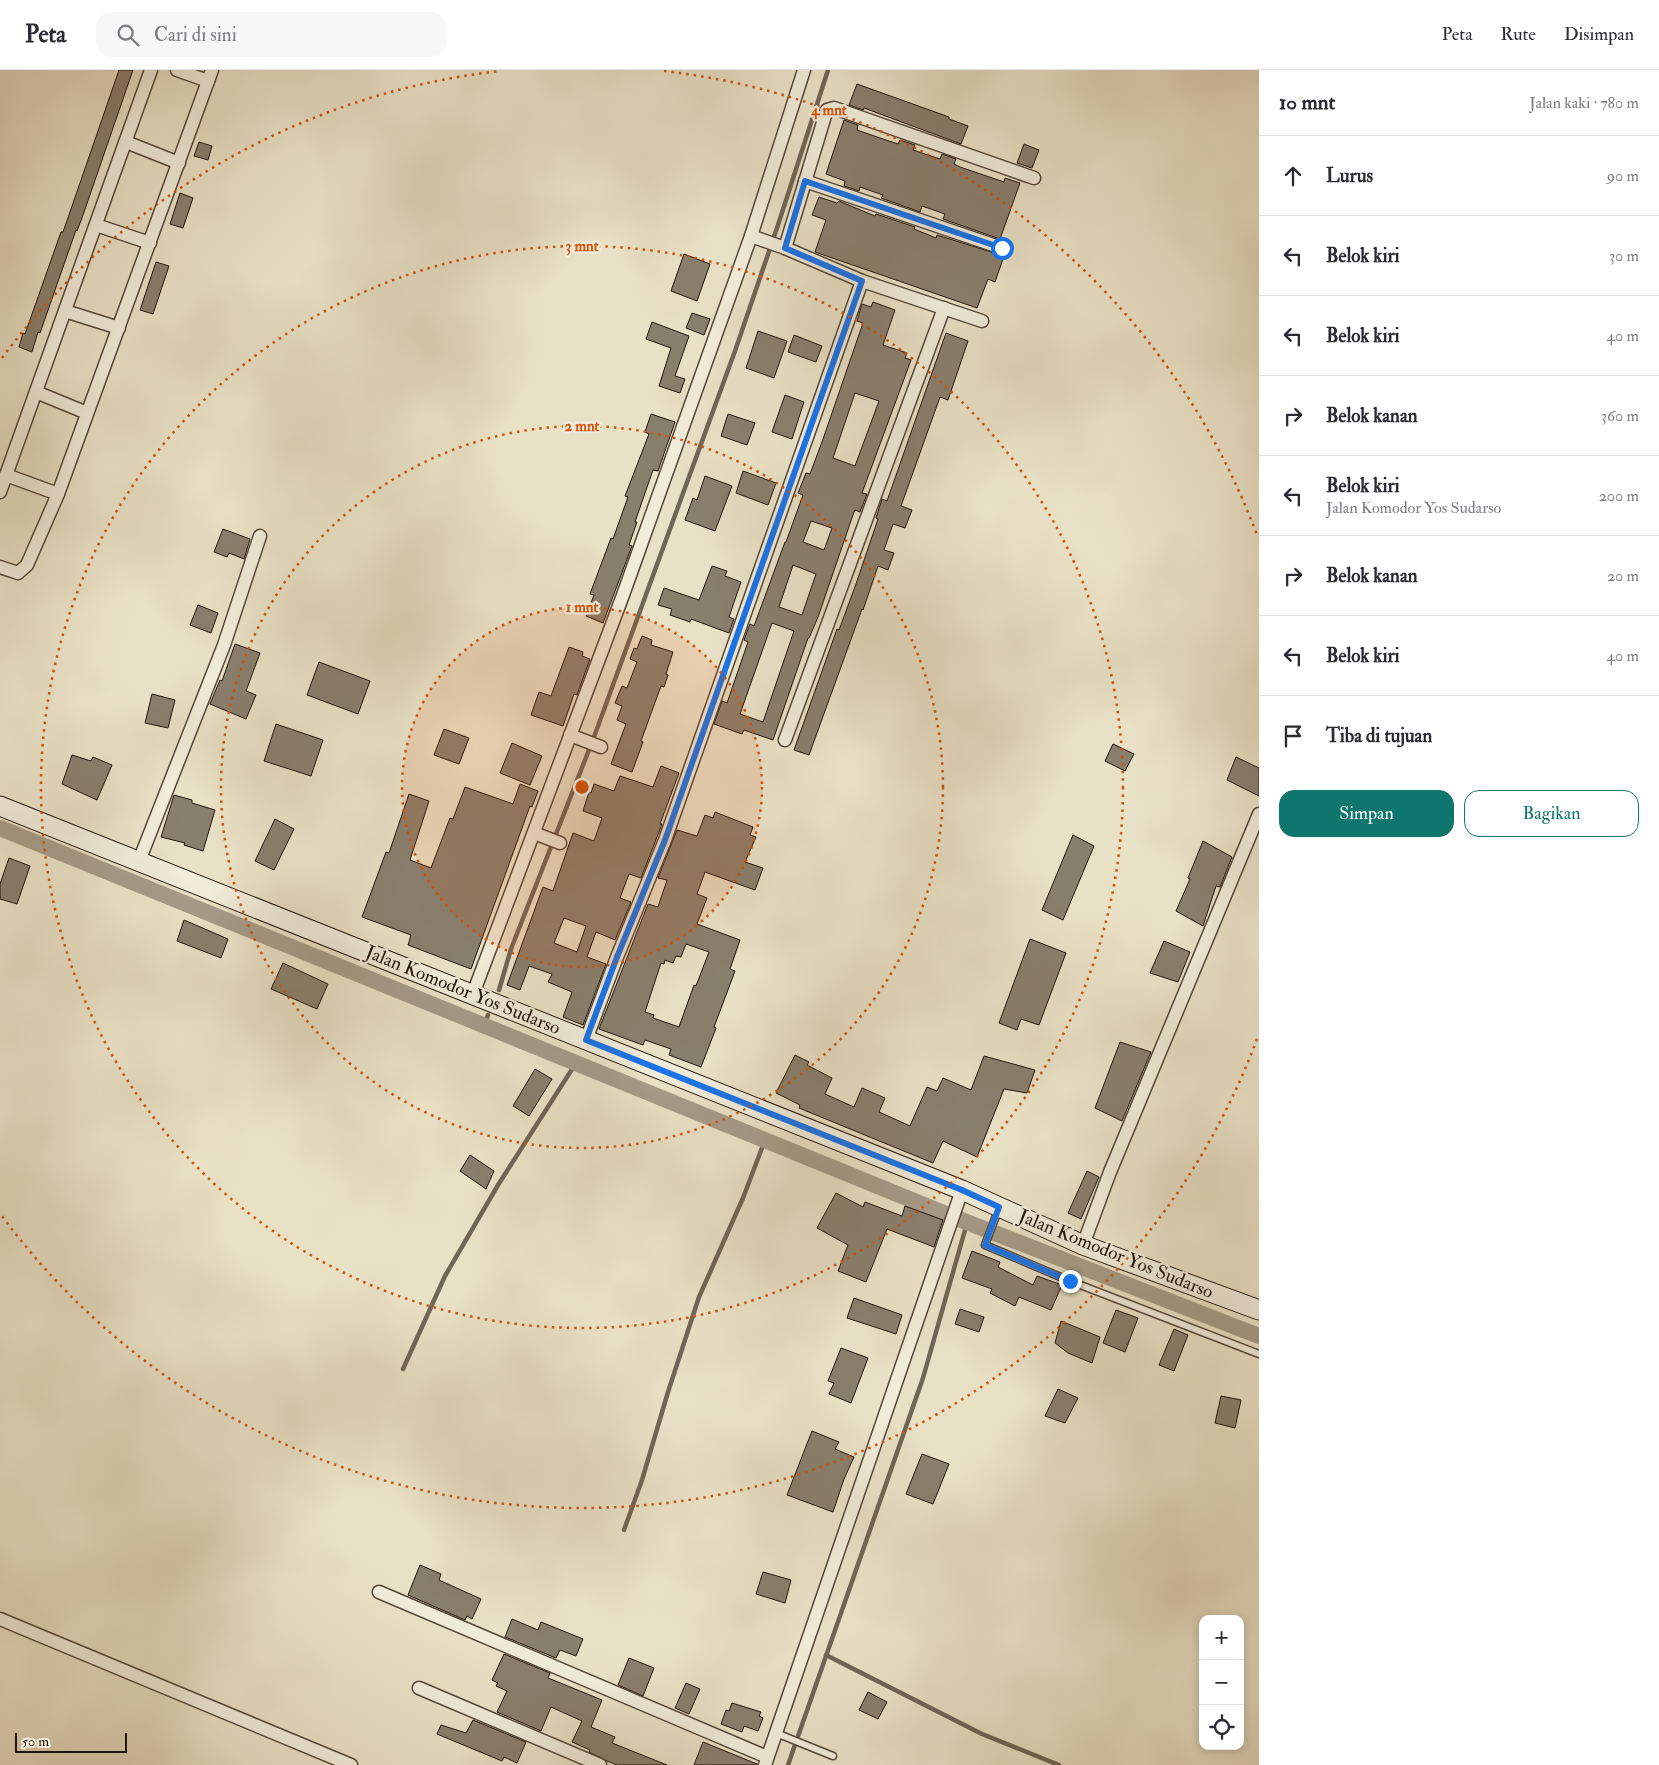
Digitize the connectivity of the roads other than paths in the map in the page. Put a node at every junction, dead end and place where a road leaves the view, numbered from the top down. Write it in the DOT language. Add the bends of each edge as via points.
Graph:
graph roads {
  1 [pos="152,70"];
  2 [pos="177,70"];
  3 [pos="804,70"];
  4 [pos="210,75"];
  5 [pos="126,142"];
  6 [pos="179,163"];
  7 [pos="1034,178"];
  8 [pos="805,181"];
  9 [pos="96,224"];
  10 [pos="756,237"];
  11 [pos="150,243"];
  12 [pos="780,246"];
  13 [pos="1002,248"];
  14 [pos="862,281"];
  15 [pos="944,308"];
  16 [pos="65,311"];
  17 [pos="982,321"];
  18 [pos="119,328"];
  19 [pos="36,392"];
  20 [pos="87,413"];
  21 [pos="6,474"];
  22 [pos="0,492"];
  23 [pos="58,494"];
  24 [pos="260,536"];
  25 [pos="0,567"];
  26 [pos="576,738"];
  27 [pos="785,740"];
  28 [pos="601,747"];
  29 [pos="0,806"];
  30 [pos="1259,814"];
  31 [pos="539,835"];
  32 [pos="560,843"];
  33 [pos="139,861"];
  34 [pos="473,994"];
  35 [pos="586,1040"];
  36 [pos="961,1196"];
  37 [pos="996,1213"];
  38 [pos="1083,1245"];
  39 [pos="1259,1310"];
  40 [pos="1259,1354"];
  41 [pos="379,1592"];
  42 [pos="0,1619"];
  43 [pos="419,1688"];
  44 [pos="781,1736"];
  45 [pos="833,1756"];
  46 [pos="766,1761"];
  47 [pos="351,1765"];
  48 [pos="600,1765"];
  1 -- 5 [label="street"];
  2 -- 4 [label="street"];
  3 -- 10 [label="street"];
  4 -- 6 [label="street"];
  5 -- 6 [label="street"];
  5 -- 9 [label="street"];
  6 -- 11 [label="street"];
  7 -- 8 [label="street" via="834,108 827,110"];
  8 -- 12 [label="street"];
  8 -- 13 [label="street"];
  9 -- 11 [label="street"];
  9 -- 16 [label="street"];
  10 -- 12 [label="street"];
  10 -- 26 [label="street" via="627,585"];
  11 -- 18 [label="street"];
  12 -- 14 [label="street"];
  14 -- 15 [label="street"];
  14 -- 35 [label="street" via="668,831"];
  15 -- 17 [label="street"];
  15 -- 27 [label="street"];
  16 -- 18 [label="street"];
  16 -- 19 [label="street"];
  18 -- 20 [label="street"];
  19 -- 20 [label="street"];
  19 -- 21 [label="street"];
  20 -- 23 [label="street"];
  21 -- 22 [label="street"];
  21 -- 23 [label="street"];
  23 -- 25 [label="street" via="27,565 18,573"];
  24 -- 33 [label="street" via="224,645"];
  26 -- 28 [label="street"];
  26 -- 31 [label="street"];
  29 -- 33 [label="street, Jalan Komodor Yos Sudarso"];
  30 -- 38 [label="street" via="1110,1172"];
  31 -- 32 [label="street"];
  31 -- 34 [label="street"];
  33 -- 34 [label="street, Jalan Komodor Yos Sudarso"];
  34 -- 35 [label="street, Jalan Komodor Yos Sudarso"];
  35 -- 36 [label="street, Jalan Komodor Yos Sudarso"];
  36 -- 37 [label="street, Jalan Komodor Yos Sudarso"];
  36 -- 44 [label="street"];
  37 -- 38 [label="street, Jalan Komodor Yos Sudarso"];
  37 -- 40 [label="lane" via="985,1245"];
  38 -- 39 [label="street, Jalan Komodor Yos Sudarso"];
  41 -- 46 [label="street"];
  42 -- 47 [label="street"];
  43 -- 48 [label="street"];
  44 -- 45 [label="lane"];
  44 -- 46 [label="street"];
}
